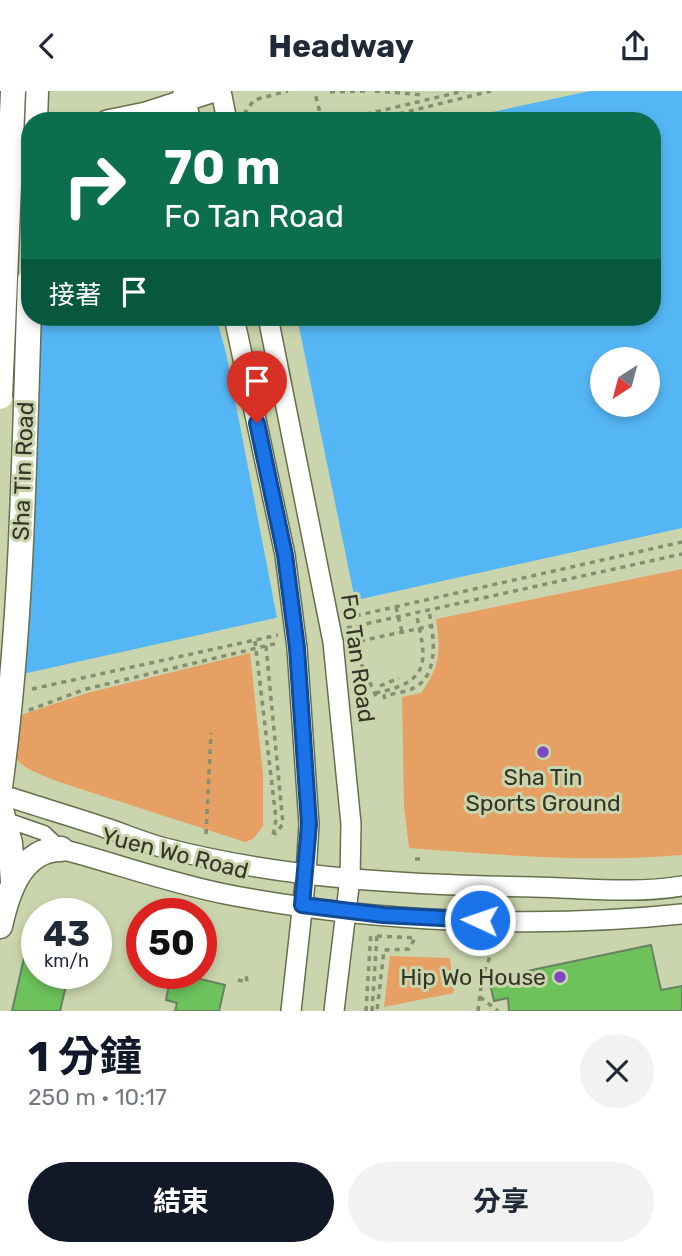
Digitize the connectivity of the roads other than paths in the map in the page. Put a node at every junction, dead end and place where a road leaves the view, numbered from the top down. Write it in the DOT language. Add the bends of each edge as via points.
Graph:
graph roads {
  1 [pos="6,91"];
  2 [pos="13,91"];
  3 [pos="36,91"];
  4 [pos="214,91"];
  5 [pos="221,91"];
  6 [pos="0,92"];
  7 [pos="187,104"];
  8 [pos="36,112"];
  9 [pos="149,112"];
  10 [pos="225,112"];
  11 [pos="21,136"];
  12 [pos="0,140"];
  13 [pos="28,326"];
  14 [pos="236,326"];
  15 [pos="270,326"];
  16 [pos="0,397"];
  17 [pos="0,787"];
  18 [pos="0,794"];
  19 [pos="2,814"];
  20 [pos="61,849"];
  21 [pos="306,874"];
  22 [pos="350,878"];
  23 [pos="13,881"];
  24 [pos="682,886"];
  25 [pos="302,905"];
  26 [pos="345,911"];
  27 [pos="682,914"];
  28 [pos="0,926"];
  29 [pos="291,1011"];
  30 [pos="334,1011"];
  1 -- 6 [label="main road"];
  2 -- 16 [label="highway, Sha Tin Road, bridge"];
  3 -- 8 [label="highway"];
  4 -- 7 [label="main road"];
  5 -- 10 [label="main road"];
  7 -- 9 [label="main road"];
  11 -- 12 [label="main road"];
  13 -- 17 [label="highway, Sha Tin Road, bridge" via="18,608"];
  14 -- 21 [label="main road, bridge" via="285,555 288,645 309,824"];
  15 -- 22 [label="main road, Fo Tan Road, bridge" via="341,637"];
  18 -- 21 [label="main road, Yuen Wo Road" via="159,846"];
  19 -- 20 [label="street, Yuen Wo Road" via="44,833"];
  19 -- 23 [label="highway"];
  20 -- 23 [label="highway" via="34,859"];
  20 -- 25 [label="main road, Yuen Wo Road" via="153,878"];
  21 -- 22 [label="main road, Yuen Wo Road"];
  21 -- 25 [label="main road"];
  22 -- 24 [label="main road, Yuen Wo Road" via="432,886 612,892"];
  22 -- 26 [label="main road, Fo Tan Road"];
  23 -- 28 [label="highway"];
  25 -- 26 [label="main road, Yuen Wo Road"];
  25 -- 29 [label="main road"];
  26 -- 27 [label="main road, Yuen Wo Road" via="551,922"];
  26 -- 30 [label="main road, Fo Tan Road"];
}
